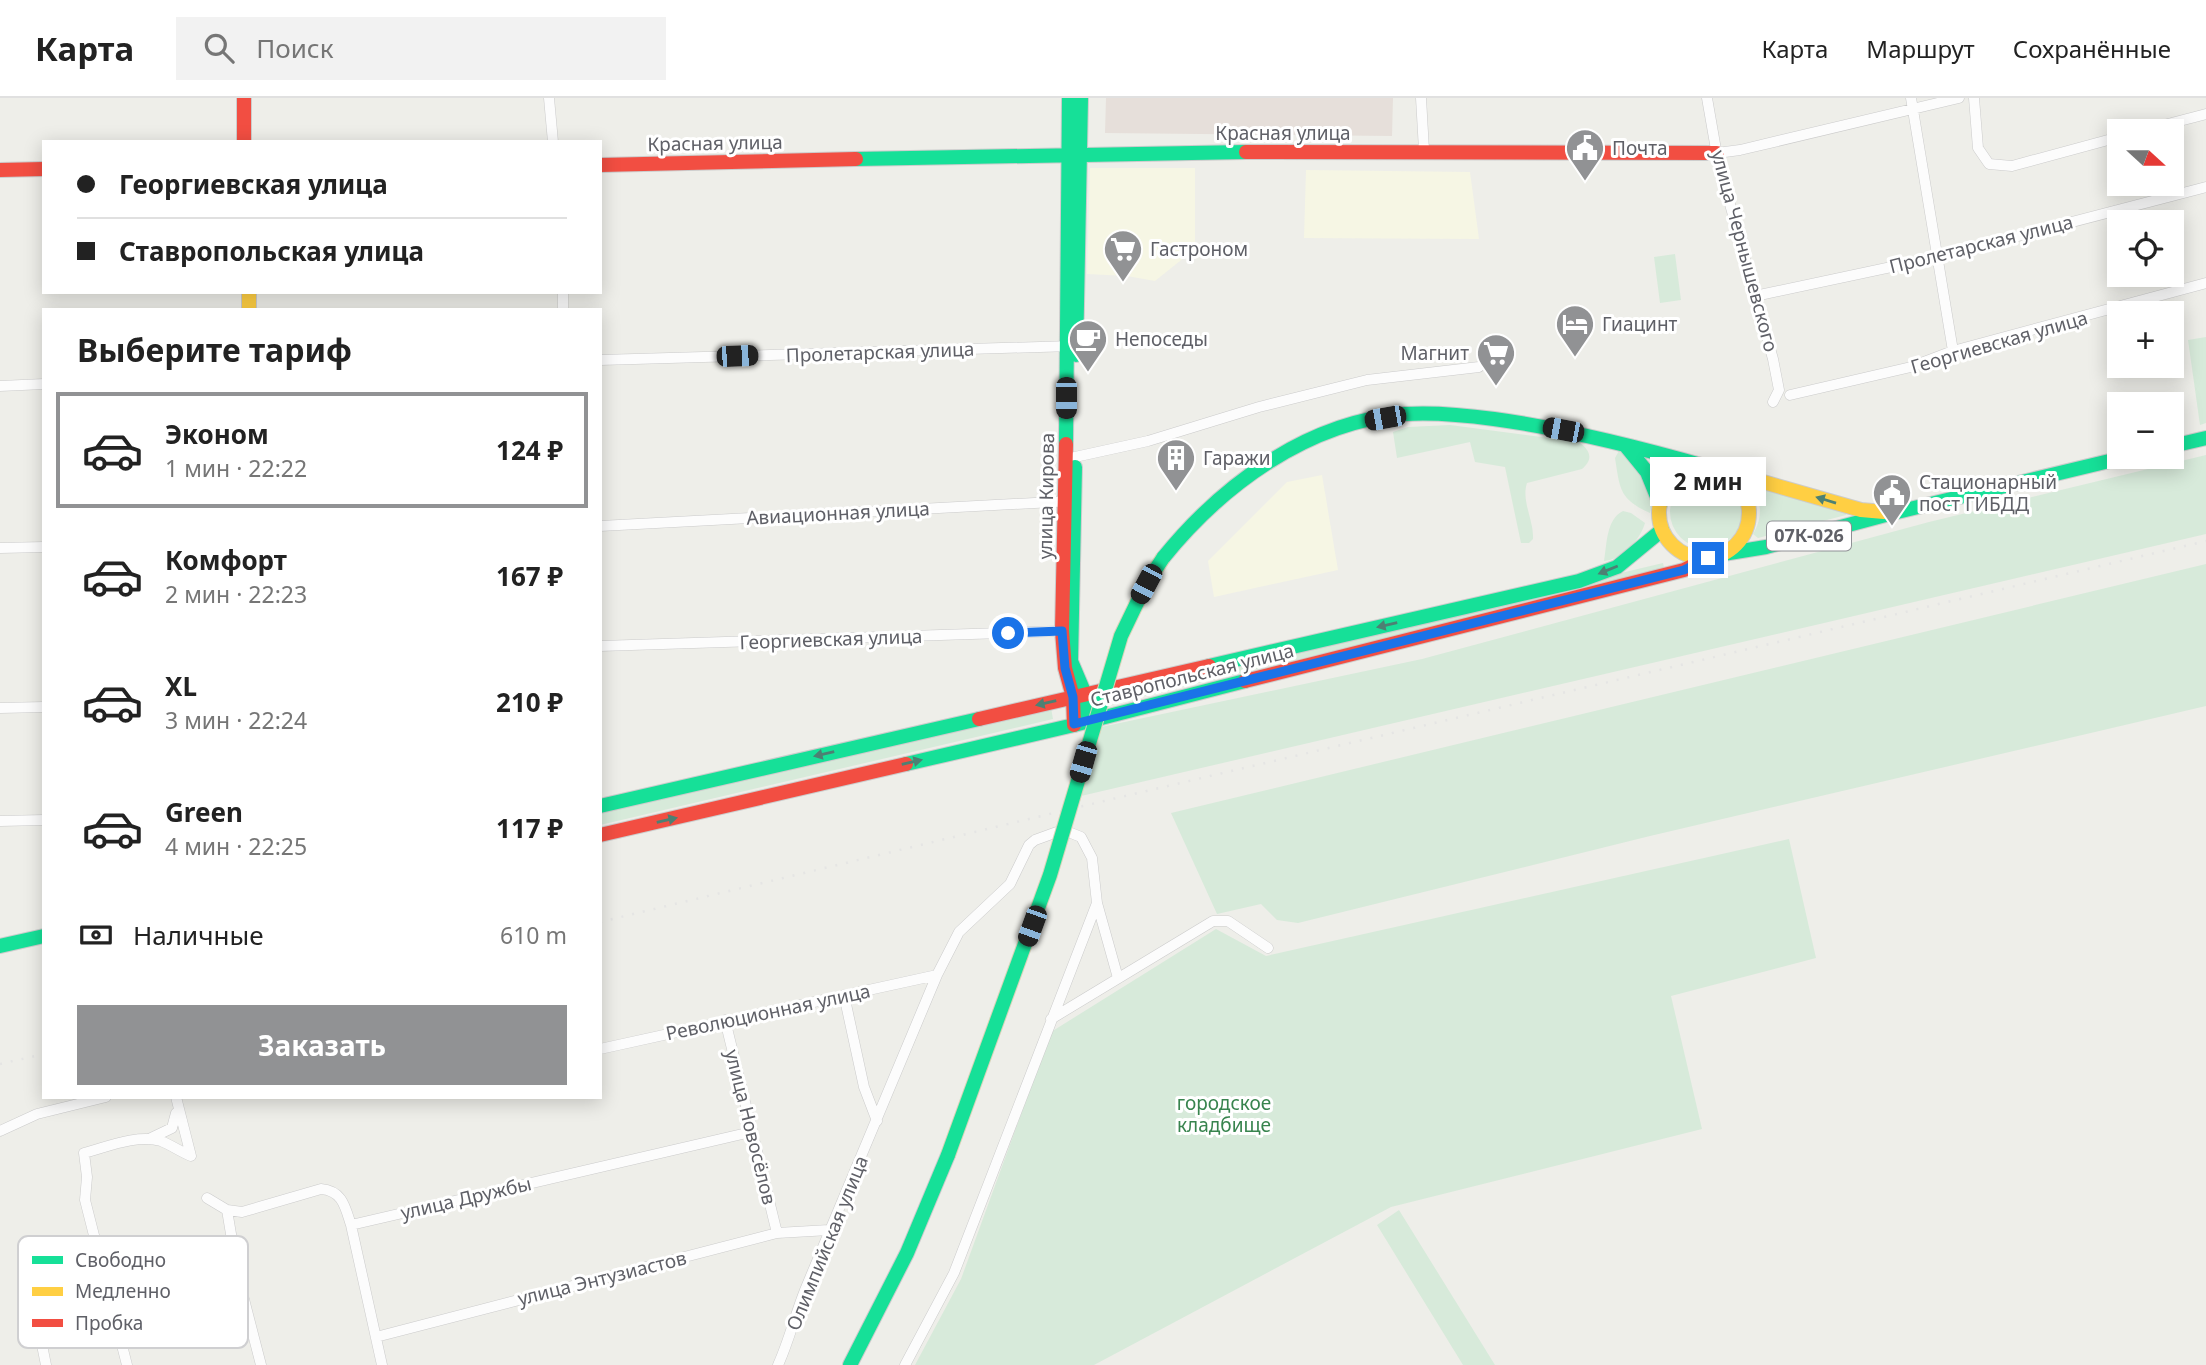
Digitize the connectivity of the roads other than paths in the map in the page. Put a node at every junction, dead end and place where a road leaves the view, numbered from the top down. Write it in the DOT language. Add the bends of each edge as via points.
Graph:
graph roads {
  1 [pos="244,98"];
  2 [pos="549,98"];
  3 [pos="1069,98"];
  4 [pos="1081,98"];
  5 [pos="1421,98"];
  6 [pos="1707,98"];
  7 [pos="1959,98"];
  8 [pos="1974,98"];
  9 [pos="1912,103"];
  10 [pos="2206,114"];
  11 [pos="2184,120"];
  12 [pos="244,140"];
  13 [pos="553,140"];
  14 [pos="2107,140"];
  15 [pos="1424,150"];
  16 [pos="1074,153"];
  17 [pos="1717,153"];
  18 [pos="602,164"];
  19 [pos="42,169"];
  20 [pos="0,170"];
  21 [pos="2206,187"];
  22 [pos="1938,257"];
  23 [pos="2206,283"];
  24 [pos="1755,296"];
  25 [pos="1071,346"];
  26 [pos="1953,351"];
  27 [pos="602,360"];
  28 [pos="1479,367"];
  29 [pos="42,384"];
  30 [pos="0,386"];
  31 [pos="1790,395"];
  32 [pos="1773,402"];
  33 [pos="2206,438"];
  34 [pos="2184,443"];
  35 [pos="1624,444"];
  36 [pos="1075,457"];
  37 [pos="2107,462"];
  38 [pos="1714,469"];
  39 [pos="1071,501"];
  40 [pos="1660,504"];
  41 [pos="1893,513"];
  42 [pos="602,526"];
  43 [pos="1662,530"];
  44 [pos="42,547"];
  45 [pos="0,548"];
  46 [pos="1723,554"];
  47 [pos="1708,558"];
  48 [pos="1062,631"];
  49 [pos="602,646"];
  50 [pos="1079,696"];
  51 [pos="42,707"];
  52 [pos="0,708"];
  53 [pos="1080,723"];
  54 [pos="602,806"];
  55 [pos="42,820"];
  56 [pos="0,821"];
  57 [pos="602,835"];
  58 [pos="1097,903"];
  59 [pos="42,936"];
  60 [pos="0,947"];
  61 [pos="1268,948"];
  62 [pos="937,975"];
  63 [pos="1118,978"];
  64 [pos="844,995"];
  65 [pos="725,1020"];
  66 [pos="1050,1020"];
  67 [pos="602,1049"];
  68 [pos="98,1099"];
  69 [pos="176,1100"];
  70 [pos="877,1121"];
  71 [pos="0,1131"];
  72 [pos="751,1132"];
  73 [pos="146,1140"];
  74 [pos="207,1198"];
  75 [pos="228,1210"];
  76 [pos="351,1225"];
  77 [pos="829,1230"];
  78 [pos="777,1233"];
  79 [pos="94,1236"];
  80 [pos="232,1236"];
  81 [pos="248,1315"];
  82 [pos="376,1337"];
  83 [pos="123,1348"];
  84 [pos="127,1365"];
  85 [pos="261,1365"];
  86 [pos="382,1365"];
  87 [pos="778,1365"];
  88 [pos="850,1365"];
  89 [pos="905,1365"];
  1 -- 12 [label="main road"];
  2 -- 13 [label="street"];
  3 -- 16 [label="main road, улица Кирова"];
  4 -- 16 [label="main road, улица Кирова"];
  5 -- 15 [label="street"];
  6 -- 17 [label="street, улица Чернышевского"];
  7 -- 9 [label="street, Красная улица"];
  8 -- 14 [label="street" via="1978,148 1989,164 2012,166"];
  9 -- 17 [label="street, Красная улица"];
  9 -- 22 [label="street"];
  10 -- 11 [label="street"];
  15 -- 16 [label="main road, Красная улица"];
  15 -- 17 [label="main road, Красная улица"];
  16 -- 18 [label="main road, Красная улица"];
  16 -- 25 [label="main road, улица Кирова"];
  17 -- 24 [label="street, улица Чернышевского"];
  19 -- 20 [label="main road"];
  21 -- 22 [label="street, Пролетарская улица"];
  22 -- 24 [label="street, Пролетарская улица"];
  22 -- 26 [label="street"];
  23 -- 26 [label="street, Георгиевская улица"];
  24 -- 32 [label="street, улица Чернышевского" via="1779,390"];
  25 -- 27 [label="street, Пролетарская улица"];
  25 -- 36 [label="main road, улица Кирова"];
  25 -- 39 [label="main road, улица Кирова"];
  26 -- 31 [label="street, Георгиевская улица" via="1911,367"];
  28 -- 36 [label="street" via="1367,380"];
  29 -- 30 [label="street"];
  33 -- 34 [label="main road"];
  35 -- 38 [label="main road"];
  35 -- 40 [label="main road" via="1654,481"];
  35 -- 88 [label="main road, bridge" via="1467,416 1402,415 1368,421 1295,447 1262,466 1192,523 1146,584 1121,636 1050,875 948,1156 907,1253"];
  36 -- 39 [label="main road, улица Кирова"];
  37 -- 41 [label="main road, 07К-026"];
  38 -- 40 [label="main road" via="1682,473 1664,491"];
  41 -- 38 [label="main road, 07К-026, one-way" via="1861,510"];
  38 -- 46 [label="main road" via="1739,483 1749,516 1741,538"];
  39 -- 42 [label="street, Авиационная улица"];
  39 -- 48 [label="main road, улица Кирова"];
  39 -- 50 [label="main road, улица Кирова" via="1071,661"];
  40 -- 43 [label="main road"];
  41 -- 46 [label="main road, 07К-026"];
  43 -- 47 [label="main road" via="1676,548"];
  43 -- 50 [label="main road, Ставропольская улица, one-way" via="1617,567 1579,581"];
  44 -- 45 [label="street"];
  46 -- 47 [label="main road"];
  47 -- 53 [label="main road, Ставропольская улица" via="1684,570"];
  48 -- 49 [label="street, Георгиевская улица"];
  48 -- 50 [label="main road, улица Кирова" via="1065,668"];
  50 -- 53 [label="main road, улица Кирова"];
  50 -- 54 [label="main road, Ставропольская улица, one-way"];
  51 -- 52 [label="street"];
  57 -- 53 [label="main road, Ставропольская улица, one-way"];
  55 -- 56 [label="street"];
  58 -- 62 [label="street, Олимпийская улица" via="1092,858 1081,837 1057,832 1034,840 1010,884 959,932"];
  58 -- 63 [label="street"];
  58 -- 66 [label="street"];
  59 -- 60 [label="main road"];
  61 -- 63 [label="street" via="1228,921 1213,921"];
  62 -- 64 [label="street, Революционная улица"];
  62 -- 70 [label="street, Олимпийская улица"];
  63 -- 66 [label="street"];
  64 -- 65 [label="street, Революционная улица"];
  64 -- 70 [label="street" via="864,1087"];
  65 -- 67 [label="street, Революционная улица"];
  65 -- 72 [label="street, улица Новосёлов"];
  66 -- 89 [label="street" via="954,1273"];
  68 -- 71 [label="street" via="37,1114"];
  69 -- 73 [label="street" via="172,1128"];
  69 -- 73 [label="street" via="191,1156 160,1141"];
  70 -- 77 [label="street, Олимпийская улица"];
  72 -- 76 [label="street, улица Дружбы"];
  72 -- 78 [label="street, улица Новосёлов"];
  73 -- 79 [label="street" via="84,1153 85,1200"];
  74 -- 75 [label="street"];
  75 -- 76 [label="street" via="242,1212 321,1188 332,1189 341,1197"];
  75 -- 80 [label="street"];
  76 -- 82 [label="street"];
  77 -- 78 [label="street, улица Энтузиастов"];
  77 -- 87 [label="street, Олимпийская улица"];
  78 -- 82 [label="street, улица Энтузиастов"];
  81 -- 85 [label="street"];
  82 -- 86 [label="street"];
  83 -- 84 [label="street"];
}
